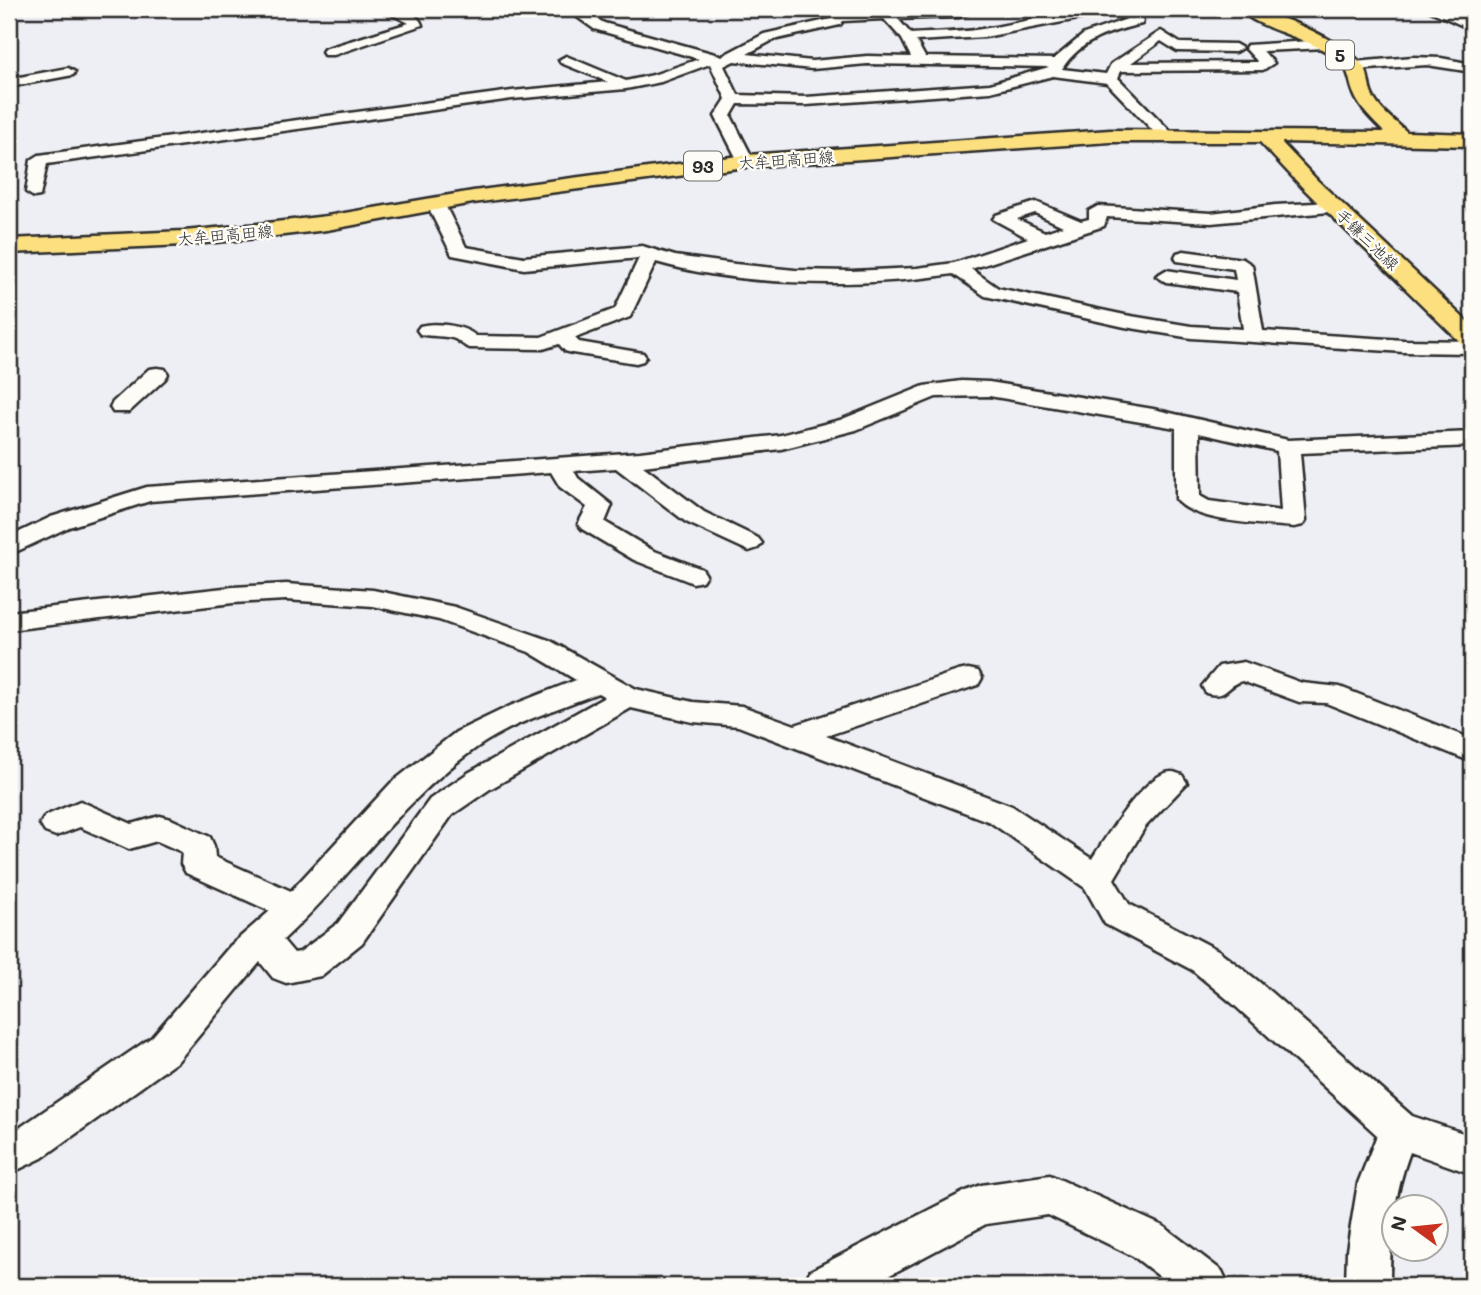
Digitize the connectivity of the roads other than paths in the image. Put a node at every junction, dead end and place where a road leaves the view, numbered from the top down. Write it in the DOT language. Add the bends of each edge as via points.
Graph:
graph roads {
  1 [pos="398,9"];
  2 [pos="572,9"];
  3 [pos="975,9"];
  4 [pos="1247,9"];
  5 [pos="1432,9"];
  6 [pos="841,13"];
  7 [pos="888,16"];
  8 [pos="1472,26"];
  9 [pos="908,38"];
  10 [pos="1326,44"];
  11 [pos="1252,48"];
  12 [pos="329,52"];
  13 [pos="723,59"];
  14 [pos="566,60"];
  15 [pos="920,61"];
  16 [pos="1354,66"];
  17 [pos="1055,68"];
  18 [pos="1472,68"];
  19 [pos="1114,73"];
  20 [pos="9,83"];
  21 [pos="626,85"];
  22 [pos="74,89"];
  23 [pos="571,89"];
  24 [pos="733,99"];
  25 [pos="582,106"];
  26 [pos="1166,135"];
  27 [pos="1266,136"];
  28 [pos="1401,137"];
  29 [pos="1472,140"];
  30 [pos="746,161"];
  31 [pos="34,192"];
  32 [pos="435,203"];
  33 [pos="1334,207"];
  34 [pos="1079,227"];
  35 [pos="1048,240"];
  36 [pos="9,246"];
  37 [pos="650,254"];
  38 [pos="1184,257"];
  39 [pos="957,268"];
  40 [pos="1166,276"];
  41 [pos="1246,287"];
  42 [pos="427,330"];
  43 [pos="1254,335"];
  44 [pos="563,336"];
  45 [pos="1472,340"];
  46 [pos="1472,346"];
  47 [pos="636,357"];
  48 [pos="157,374"];
  49 [pos="121,407"];
  50 [pos="1187,424"];
  51 [pos="1472,439"];
  52 [pos="1288,447"];
  53 [pos="621,460"];
  54 [pos="559,465"];
  55 [pos="749,543"];
  56 [pos="9,547"];
  57 [pos="693,575"];
  58 [pos="9,621"];
  59 [pos="968,678"];
  60 [pos="1216,685"];
  61 [pos="614,689"];
  62 [pos="794,736"];
  63 [pos="1472,751"];
  64 [pos="1171,783"];
  65 [pos="56,824"];
  66 [pos="1097,879"];
  67 [pos="296,908"];
  68 [pos="261,939"];
  69 [pos="1399,1130"];
  70 [pos="9,1155"];
  71 [pos="1472,1155"];
  72 [pos="825,1286"];
  73 [pos="1207,1286"];
  74 [pos="1368,1286"];
  1 -- 12 [label="street" via="416,25"];
  2 -- 13 [label="street" via="598,26"];
  3 -- 7 [label="street"];
  4 -- 10 [label="main road, 5"];
  5 -- 8 [label="street"];
  6 -- 7 [label="street"];
  6 -- 13 [label="street" via="835,22 769,37"];
  7 -- 9 [label="street"];
  9 -- 15 [label="street"];
  9 -- 17 [label="street" via="985,33 1104,10 1137,21 1093,35 1068,51"];
  10 -- 11 [label="street"];
  10 -- 16 [label="main road, 5"];
  11 -- 19 [label="street" via="1177,47 1161,35"];
  11 -- 19 [label="street" via="1267,63"];
  13 -- 15 [label="street" via="811,65"];
  13 -- 21 [label="street"];
  13 -- 24 [label="street" via="716,65"];
  14 -- 21 [label="street"];
  15 -- 17 [label="street" via="980,64 1024,60"];
  16 -- 18 [label="street" via="1420,59"];
  16 -- 28 [label="main road, 5" via="1367,100"];
  17 -- 19 [label="street"];
  17 -- 24 [label="street" via="990,88 806,101"];
  19 -- 26 [label="street"];
  20 -- 22 [label="street" via="61,73"];
  21 -- 23 [label="street"];
  23 -- 25 [label="street"];
  23 -- 31 [label="street" via="39,160"];
  24 -- 30 [label="street" via="723,116"];
  26 -- 27 [label="main road, 大牟田高田線 / 93"];
  26 -- 30 [label="main road, 大牟田高田線 / 93"];
  27 -- 28 [label="main road, 大牟田高田線 / 93"];
  27 -- 33 [label="main road, 手鎌三池線"];
  28 -- 29 [label="main road, 大牟田高田線"];
  30 -- 32 [label="main road, 大牟田高田線 / 93"];
  32 -- 36 [label="main road, 大牟田高田線 / 93" via="258,231"];
  32 -- 37 [label="street" via="459,251 524,263"];
  33 -- 34 [label="street" via="1212,218 1098,211 1098,222"];
  33 -- 45 [label="main road, 手鎌三池線"];
  34 -- 35 [label="street"];
  34 -- 35 [label="street" via="1036,207 1002,219"];
  35 -- 39 [label="street"];
  37 -- 39 [label="street" via="685,263 795,276 918,274"];
  37 -- 44 [label="street" via="623,313"];
  38 -- 41 [label="street" via="1243,265"];
  39 -- 43 [label="street" via="992,292 1191,332"];
  40 -- 41 [label="street"];
  41 -- 43 [label="street"];
  42 -- 44 [label="street" via="492,344 543,343"];
  43 -- 46 [label="street"];
  44 -- 47 [label="street" via="572,347"];
  48 -- 49 [label="street"];
  50 -- 52 [label="street"];
  50 -- 52 [label="street" via="1188,499 1202,508 1294,520"];
  50 -- 53 [label="street" via="961,388 932,391 848,425 781,442"];
  51 -- 52 [label="street"];
  53 -- 54 [label="street"];
  53 -- 55 [label="street" via="695,517"];
  54 -- 56 [label="street" via="147,494 60,522"];
  54 -- 57 [label="street" via="568,482 600,505 592,524 643,555"];
  58 -- 61 [label="street" via="233,595 286,592 373,598 445,613 539,646"];
  59 -- 62 [label="street"];
  60 -- 63 [label="street" via="1229,673 1244,671 1298,692 1329,694"];
  61 -- 62 [label="street" via="694,712 742,716"];
  61 -- 67 [label="street" via="520,713 467,739 402,791"];
  61 -- 68 [label="street" via="441,807 350,933 308,965 286,968"];
  62 -- 66 [label="street" via="1001,814"];
  64 -- 66 [label="street" via="1134,820"];
  65 -- 67 [label="street" via="80,813 130,837 160,828 198,846 198,864"];
  66 -- 69 [label="street" via="1117,914 1215,968"];
  67 -- 68 [label="street"];
  68 -- 70 [label="street" via="165,1049"];
  69 -- 71 [label="street"];
  69 -- 74 [label="street" via="1378,1183"];
  72 -- 73 [label="street" via="981,1205 1050,1195 1148,1241"];
}
